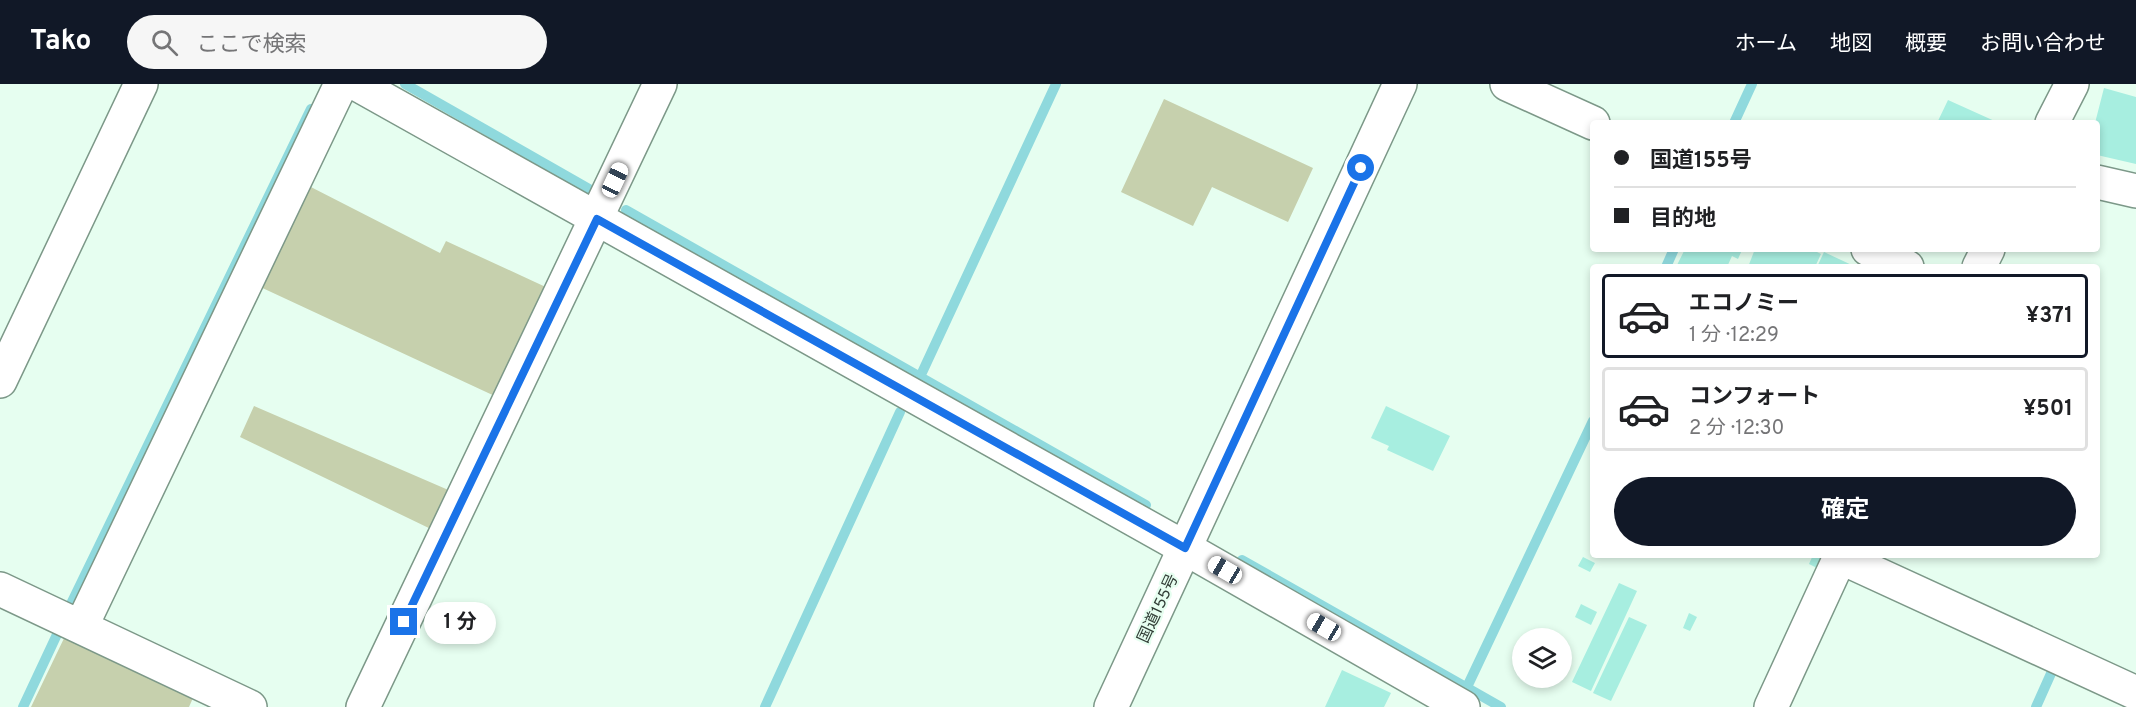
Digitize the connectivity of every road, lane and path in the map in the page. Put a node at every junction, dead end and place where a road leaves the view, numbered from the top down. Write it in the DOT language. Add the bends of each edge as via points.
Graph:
graph roads {
  1 [pos="141,84"];
  2 [pos="660,84"];
  3 [pos="1400,84"];
  4 [pos="1507,84"];
  5 [pos="2072,84"];
  6 [pos="358,85"];
  7 [pos="2054,120"];
  8 [pos="1590,122"];
  9 [pos="2100,183"];
  10 [pos="2136,191"];
  11 [pos="597,219"];
  12 [pos="1874,252"];
  13 [pos="1900,264"];
  14 [pos="0,381"];
  15 [pos="1185,548"];
  16 [pos="1839,558"];
  17 [pos="1844,558"];
  18 [pos="0,589"];
  19 [pos="81,627"];
  20 [pos="2136,693"];
  21 [pos="250,707"];
  22 [pos="363,707"];
  23 [pos="1111,707"];
  24 [pos="1463,707"];
  25 [pos="1771,707"];
  1 -- 14 [label="main road"];
  2 -- 11 [label="main road"];
  3 -- 15 [label="main road, 国道155号"];
  4 -- 8 [label="main road"];
  5 -- 7 [label="main road"];
  6 -- 11 [label="main road"];
  6 -- 19 [label="main road"];
  9 -- 10 [label="main road"];
  11 -- 15 [label="main road"];
  11 -- 22 [label="main road"];
  12 -- 13 [label="main road"];
  15 -- 23 [label="main road, 国道155号"];
  15 -- 24 [label="main road"];
  16 -- 25 [label="main road"];
  17 -- 20 [label="main road"];
  18 -- 19 [label="main road"];
  19 -- 21 [label="main road"];
}
